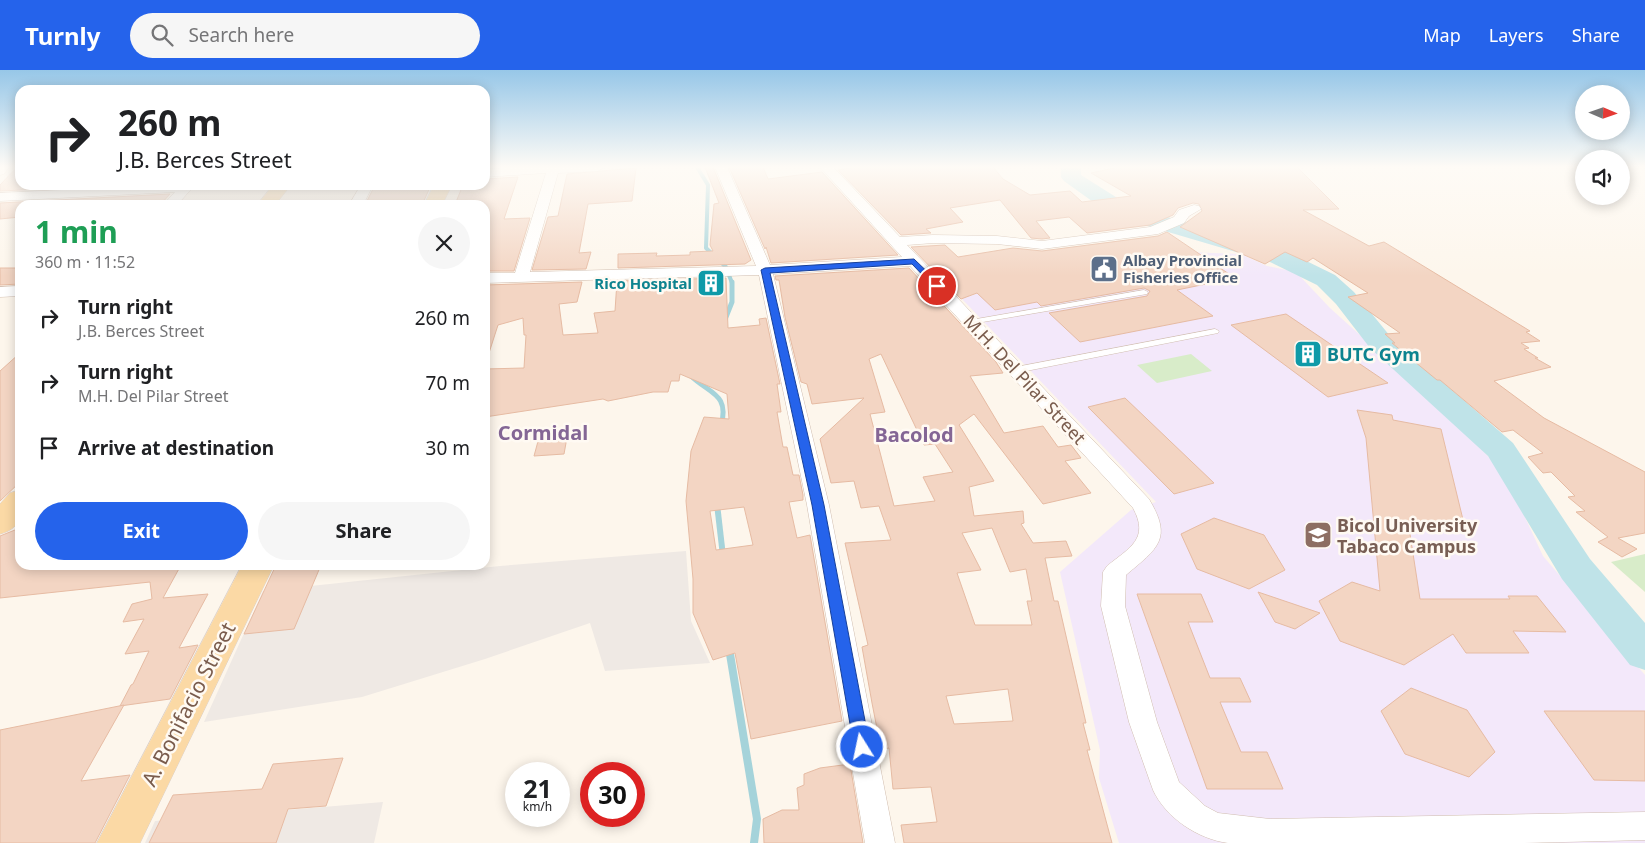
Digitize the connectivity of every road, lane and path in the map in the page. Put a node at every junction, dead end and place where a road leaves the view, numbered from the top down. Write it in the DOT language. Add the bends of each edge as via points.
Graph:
graph roads {
  1 [pos="543,203"];
  2 [pos="736,203"];
  3 [pos="860,203"];
  4 [pos="1194,209"];
  5 [pos="896,242"];
  6 [pos="914,261"];
  7 [pos="765,270"];
  8 [pos="490,278"];
  9 [pos="521,278"];
  10 [pos="15,291"];
  11 [pos="0,292"];
  12 [pos="1144,292"];
  13 [pos="972,322"];
  14 [pos="1215,331"];
  15 [pos="1016,370"];
  16 [pos="15,506"];
  17 [pos="0,524"];
  18 [pos="255,570"];
  19 [pos="1645,826"];
  20 [pos="118,843"];
  21 [pos="880,843"];
  1 -- 9 [label="street"];
  2 -- 7 [label="street"];
  3 -- 5 [label="street, M.H. Del Pilar Street"];
  4 -- 5 [label="street" via="1161,229 1042,245 988,240"];
  5 -- 6 [label="street, M.H. Del Pilar Street"];
  6 -- 7 [label="street"];
  6 -- 13 [label="street, M.H. Del Pilar Street"];
  7 -- 9 [label="street"];
  7 -- 21 [label="street" via="818,505"];
  8 -- 9 [label="street"];
  10 -- 11 [label="street"];
  12 -- 13 [label="lane"];
  13 -- 15 [label="street, M.H. Del Pilar Street"];
  14 -- 15 [label="lane"];
  15 -- 19 [label="street, M.H. Del Pilar Street" via="1141,504 1151,524 1146,543 1115,572 1113,606 1143,722 1168,790 1194,816 1215,827 1270,834"];
  16 -- 17 [label="main road"];
  18 -- 20 [label="main road, A. Bonifacio Street"];
}
